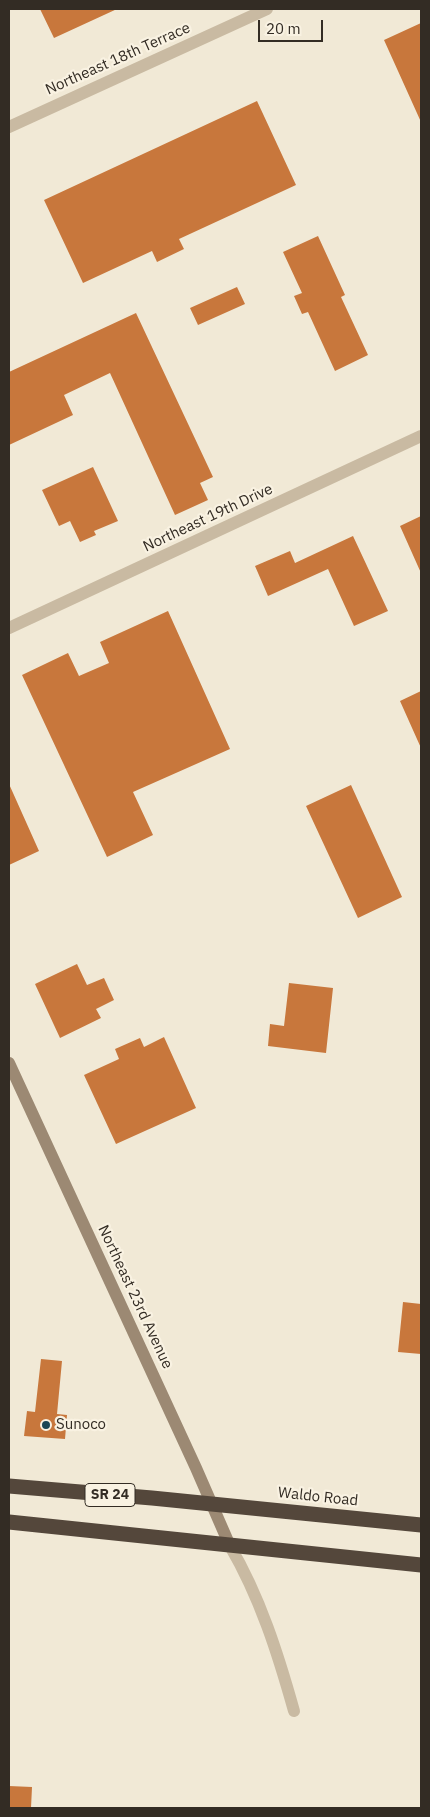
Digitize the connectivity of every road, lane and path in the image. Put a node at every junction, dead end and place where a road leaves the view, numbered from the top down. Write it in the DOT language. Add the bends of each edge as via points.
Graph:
graph roads {
  1 [pos="267,9"];
  2 [pos="9,127"];
  3 [pos="421,436"];
  4 [pos="9,628"];
  5 [pos="9,1063"];
  6 [pos="9,1486"];
  7 [pos="211,1504"];
  8 [pos="9,1522"];
  9 [pos="421,1525"];
  10 [pos="230,1546"];
  11 [pos="421,1565"];
  12 [pos="294,1710"];
  1 -- 2 [label="street, Northeast 18th Terrace"];
  3 -- 4 [label="street, Northeast 19th Drive"];
  5 -- 7 [label="main road, Northeast 23rd Avenue"];
  6 -- 7 [label="highway, SR 24"];
  7 -- 9 [label="highway, Waldo Road / SR 24"];
  7 -- 10 [label="main road, Northeast 23rd Avenue"];
  8 -- 10 [label="highway"];
  10 -- 11 [label="highway"];
  10 -- 12 [label="street" via="273,1640"];
}
